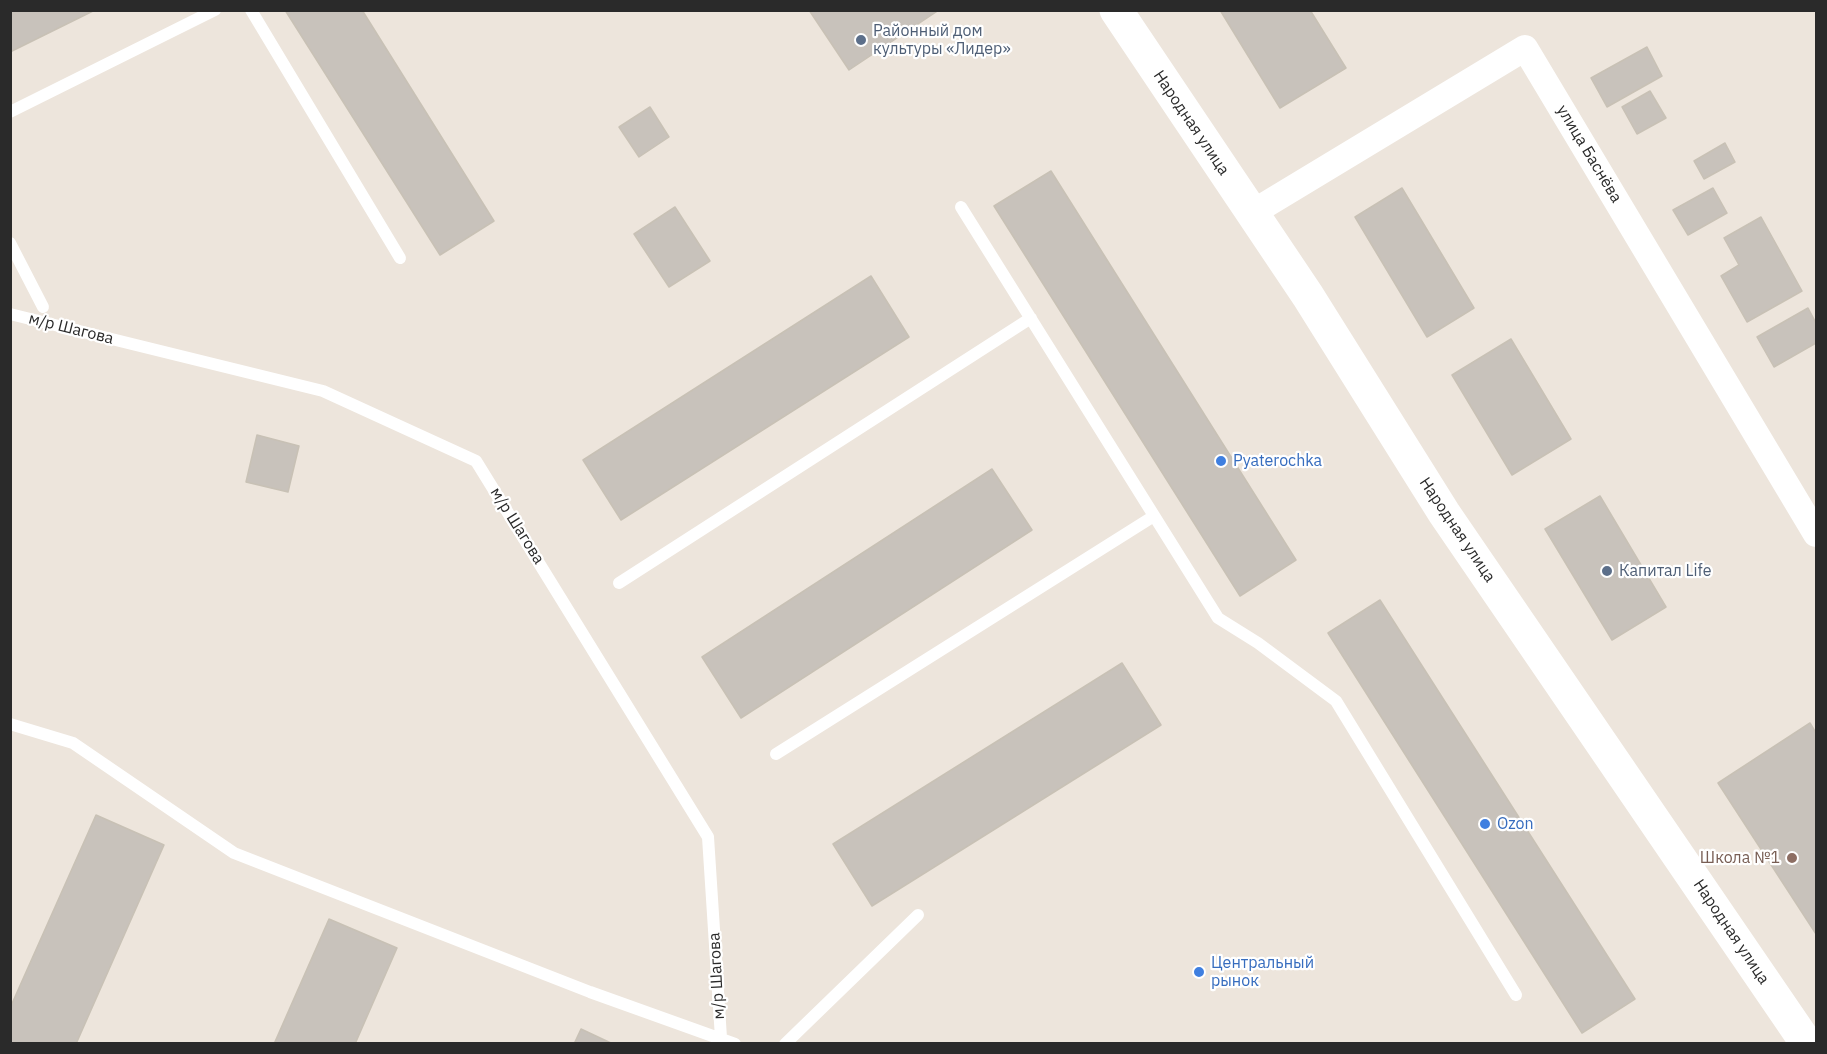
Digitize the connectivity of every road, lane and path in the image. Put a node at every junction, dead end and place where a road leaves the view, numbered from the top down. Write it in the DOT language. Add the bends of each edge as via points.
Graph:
graph roads {
  1 [pos="215,10"];
  2 [pos="251,10"];
  3 [pos="1116,10"];
  4 [pos="10,112"];
  5 [pos="961,207"];
  6 [pos="1252,213"];
  7 [pos="10,243"];
  8 [pos="400,258"];
  9 [pos="43,307"];
  10 [pos="10,314"];
  11 [pos="1031,318"];
  12 [pos="1154,516"];
  13 [pos="1816,534"];
  14 [pos="619,583"];
  15 [pos="10,724"];
  16 [pos="776,754"];
  17 [pos="918,915"];
  18 [pos="1516,995"];
  19 [pos="721,1038"];
  20 [pos="735,1044"];
  21 [pos="785,1044"];
  22 [pos="1808,1044"];
  1 -- 4 [label="lane"];
  2 -- 8 [label="lane"];
  3 -- 6 [label="street, Народная улица"];
  5 -- 11 [label="lane"];
  6 -- 13 [label="street, улица Баснёва" via="1525,48"];
  6 -- 22 [label="street, Народная улица" via="1444,513"];
  7 -- 9 [label="lane"];
  10 -- 19 [label="lane, м/р Шагова" via="322,391 476,461 708,837"];
  11 -- 12 [label="lane"];
  11 -- 14 [label="lane"];
  12 -- 16 [label="lane"];
  12 -- 18 [label="lane" via="1218,618 1336,701"];
  15 -- 19 [label="lane, м/р Шагова" via="73,742 234,853 590,992"];
  17 -- 21 [label="lane"];
  19 -- 20 [label="lane, м/р Шагова"];
}
